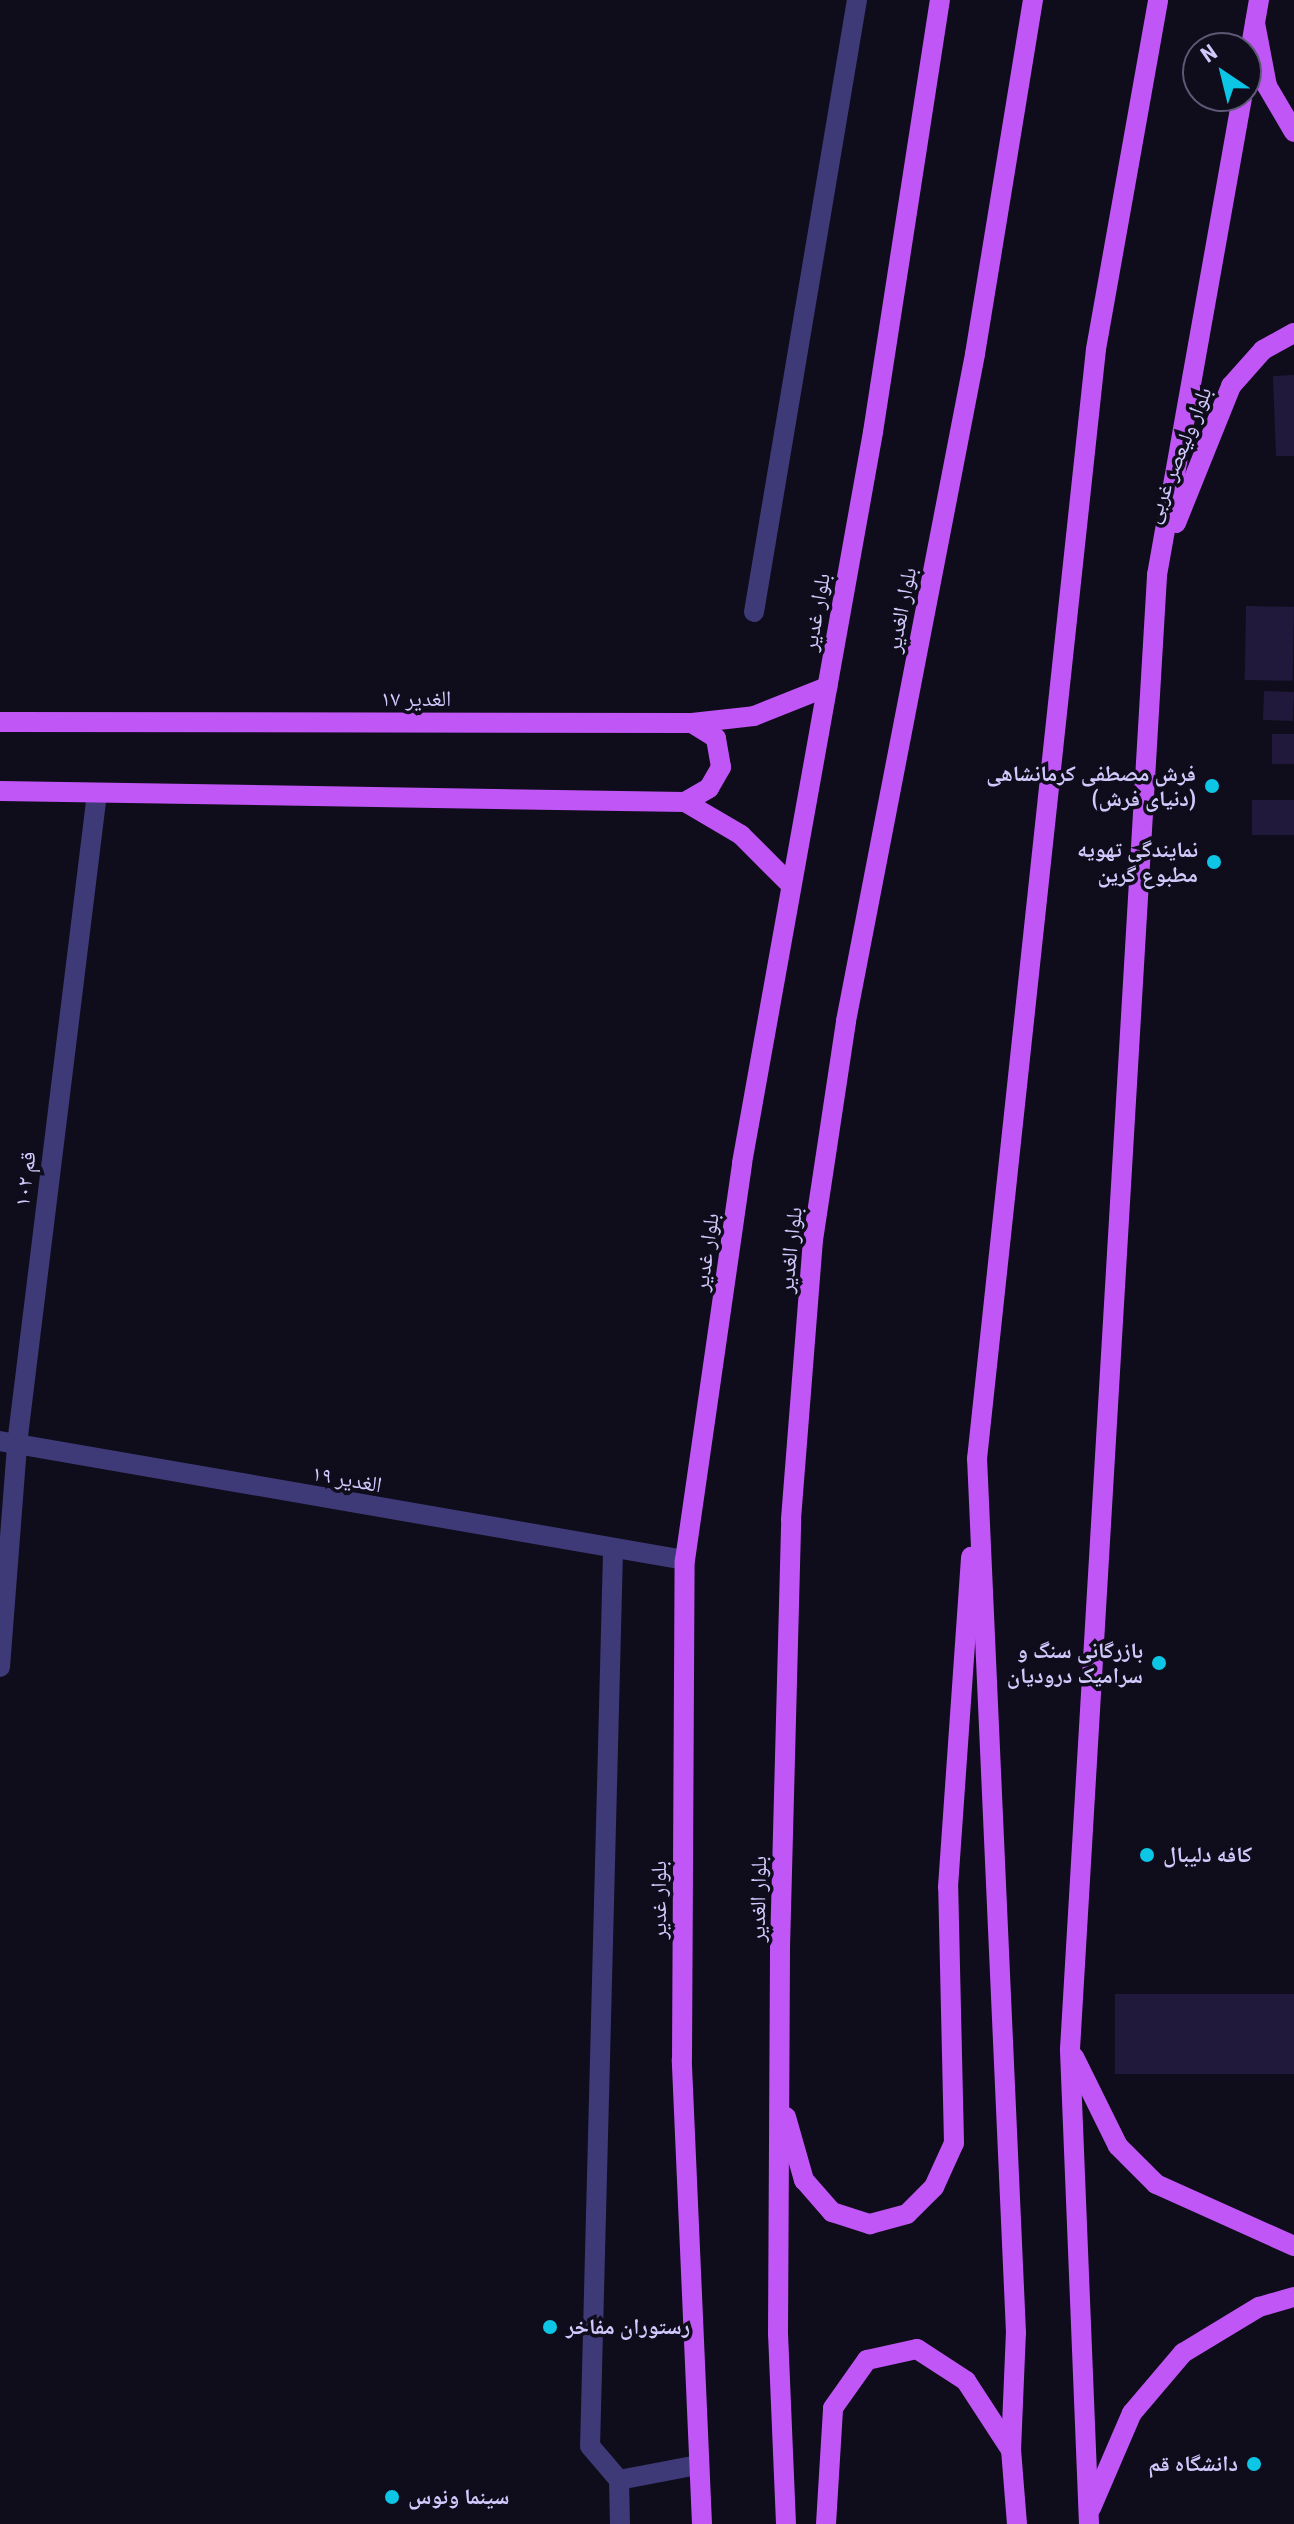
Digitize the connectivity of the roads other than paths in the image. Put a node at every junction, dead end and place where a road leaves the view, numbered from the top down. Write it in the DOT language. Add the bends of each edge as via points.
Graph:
graph roads {
  1 [pos="857,0"];
  2 [pos="940,0"];
  3 [pos="1033,0"];
  4 [pos="1158,0"];
  5 [pos="1259,0"];
  6 [pos="1255,23"];
  7 [pos="1253,32"];
  8 [pos="1239,112"];
  9 [pos="1294,132"];
  10 [pos="1294,333"];
  11 [pos="1157,575"];
  12 [pos="754,612"];
  13 [pos="827,687"];
  14 [pos="0,722"];
  15 [pos="692,723"];
  16 [pos="0,791"];
  17 [pos="97,793"];
  18 [pos="685,802"];
  19 [pos="791,885"];
  20 [pos="9,1443"];
  21 [pos="977,1459"];
  22 [pos="613,1552"];
  23 [pos="685,1560"];
  24 [pos="0,1667"];
  25 [pos="1070,2049"];
  26 [pos="779,2094"];
  27 [pos="1294,2246"];
  28 [pos="1294,2297"];
  29 [pos="1011,2450"];
  30 [pos="698,2465"];
  31 [pos="619,2480"];
  32 [pos="1088,2520"];
  33 [pos="620,2524"];
  34 [pos="702,2524"];
  35 [pos="786,2524"];
  36 [pos="826,2524"];
  37 [pos="1017,2524"];
  1 -- 12 [label="street"];
  2 -- 13 [label="main road, بلوار غدیر"];
  3 -- 26 [label="main road, بلوار الغدیر" via="975,354 846,1021 813,1240 791,1519"];
  4 -- 21 [label="main road" via="1096,349"];
  5 -- 6 [label="main road"];
  6 -- 7 [label="main road"];
  6 -- 9 [label="main road" via="1267,86"];
  8 -- 11 [label="main road"];
  10 -- 11 [label="main road, بلوار ولیعصر غربی" via="1263,350 1231,386"];
  11 -- 25 [label="main road"];
  13 -- 15 [label="main road, الغدیر ۱۷" via="754,716"];
  13 -- 19 [label="main road, بلوار غدیر"];
  14 -- 15 [label="main road, الغدیر ۱۷"];
  15 -- 18 [label="main road" via="716,738 721,767 709,788"];
  16 -- 17 [label="main road"];
  17 -- 18 [label="main road"];
  17 -- 20 [label="street, قم ۱۰۲"];
  18 -- 19 [label="main road" via="741,835"];
  19 -- 23 [label="main road, بلوار غدیر"];
  20 -- 22 [label="street, الغدیر ۱۹"];
  20 -- 24 [label="street, قم ۱۰۲"];
  21 -- 26 [label="main road" via="948,1887 954,2143 934,2187 907,2214 870,2224 832,2212 804,2180"];
  21 -- 29 [label="main road" via="1016,2333"];
  22 -- 23 [label="street, الغدیر ۱۹"];
  22 -- 31 [label="street" via="590,2446"];
  23 -- 30 [label="main road, بلوار غدیر" via="682,2059"];
  25 -- 27 [label="main road" via="1118,2146 1156,2184"];
  25 -- 32 [label="main road"];
  26 -- 35 [label="main road, بلوار الغدیر"];
  28 -- 32 [label="main road" via="1259,2307 1183,2353 1132,2413"];
  29 -- 36 [label="main road" via="966,2381 917,2349 867,2360 833,2408"];
  29 -- 37 [label="main road"];
  30 -- 31 [label="street"];
  30 -- 34 [label="main road, بلوار غدیر"];
  31 -- 33 [label="street"];
}
